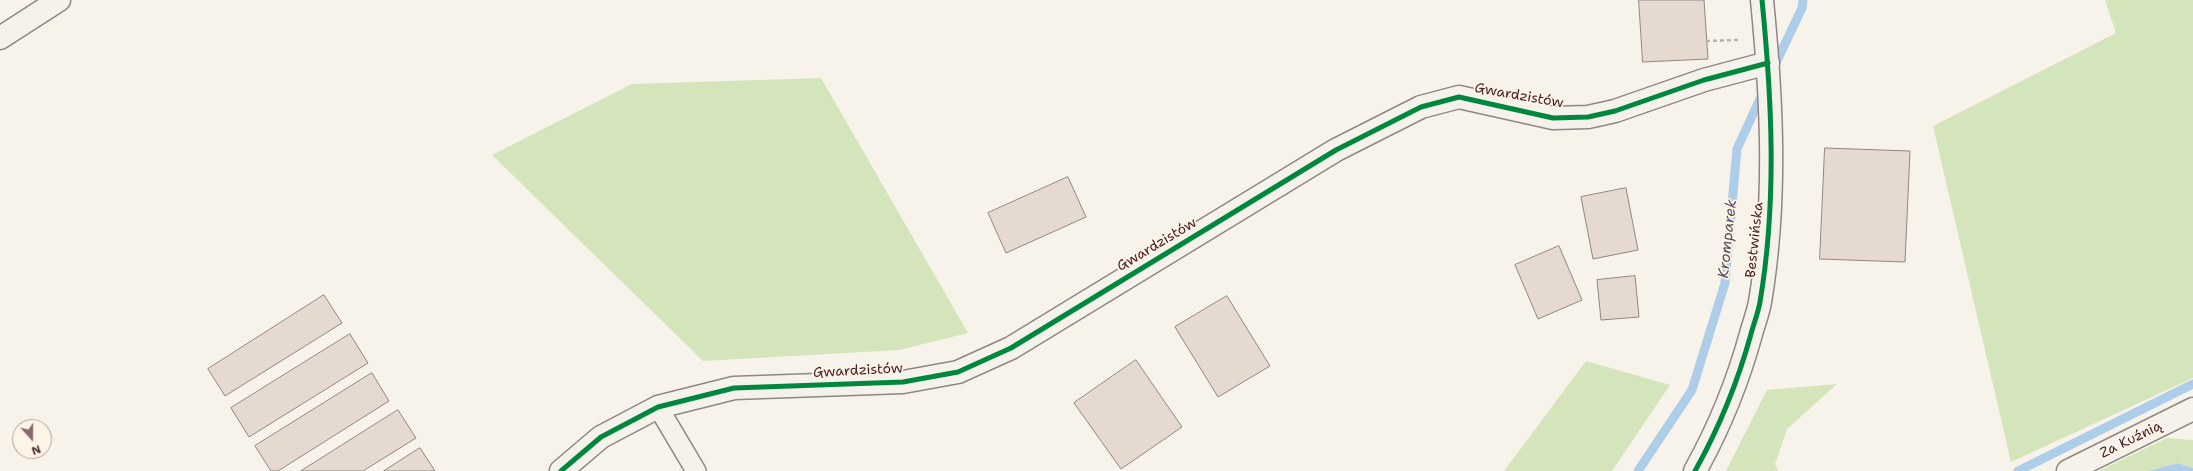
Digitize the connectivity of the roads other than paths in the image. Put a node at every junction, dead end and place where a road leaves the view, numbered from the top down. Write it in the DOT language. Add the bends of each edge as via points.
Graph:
graph roads {
  1 [pos="59,0"];
  2 [pos="1762,0"];
  3 [pos="0,38"];
  4 [pos="1768,63"];
  5 [pos="658,407"];
  6 [pos="2193,410"];
  7 [pos="561,471"];
  8 [pos="696,471"];
  9 [pos="1695,471"];
  10 [pos="2068,471"];
  1 -- 3 [label="street"];
  2 -- 4 [label="street, Bestwińska"];
  4 -- 5 [label="street, Gwardzistów" via="1704,80 1615,111 1588,117 1553,118 1459,97 1421,107 1336,150 1011,348 958,372 903,382 734,388"];
  4 -- 9 [label="street, Bestwińska" via="1772,135 1771,213 1760,303 1745,358 1726,406"];
  5 -- 7 [label="street, Gwardzistów" via="601,437"];
  5 -- 8 [label="lane"];
  6 -- 10 [label="street, Za Kuźnią"];
}
